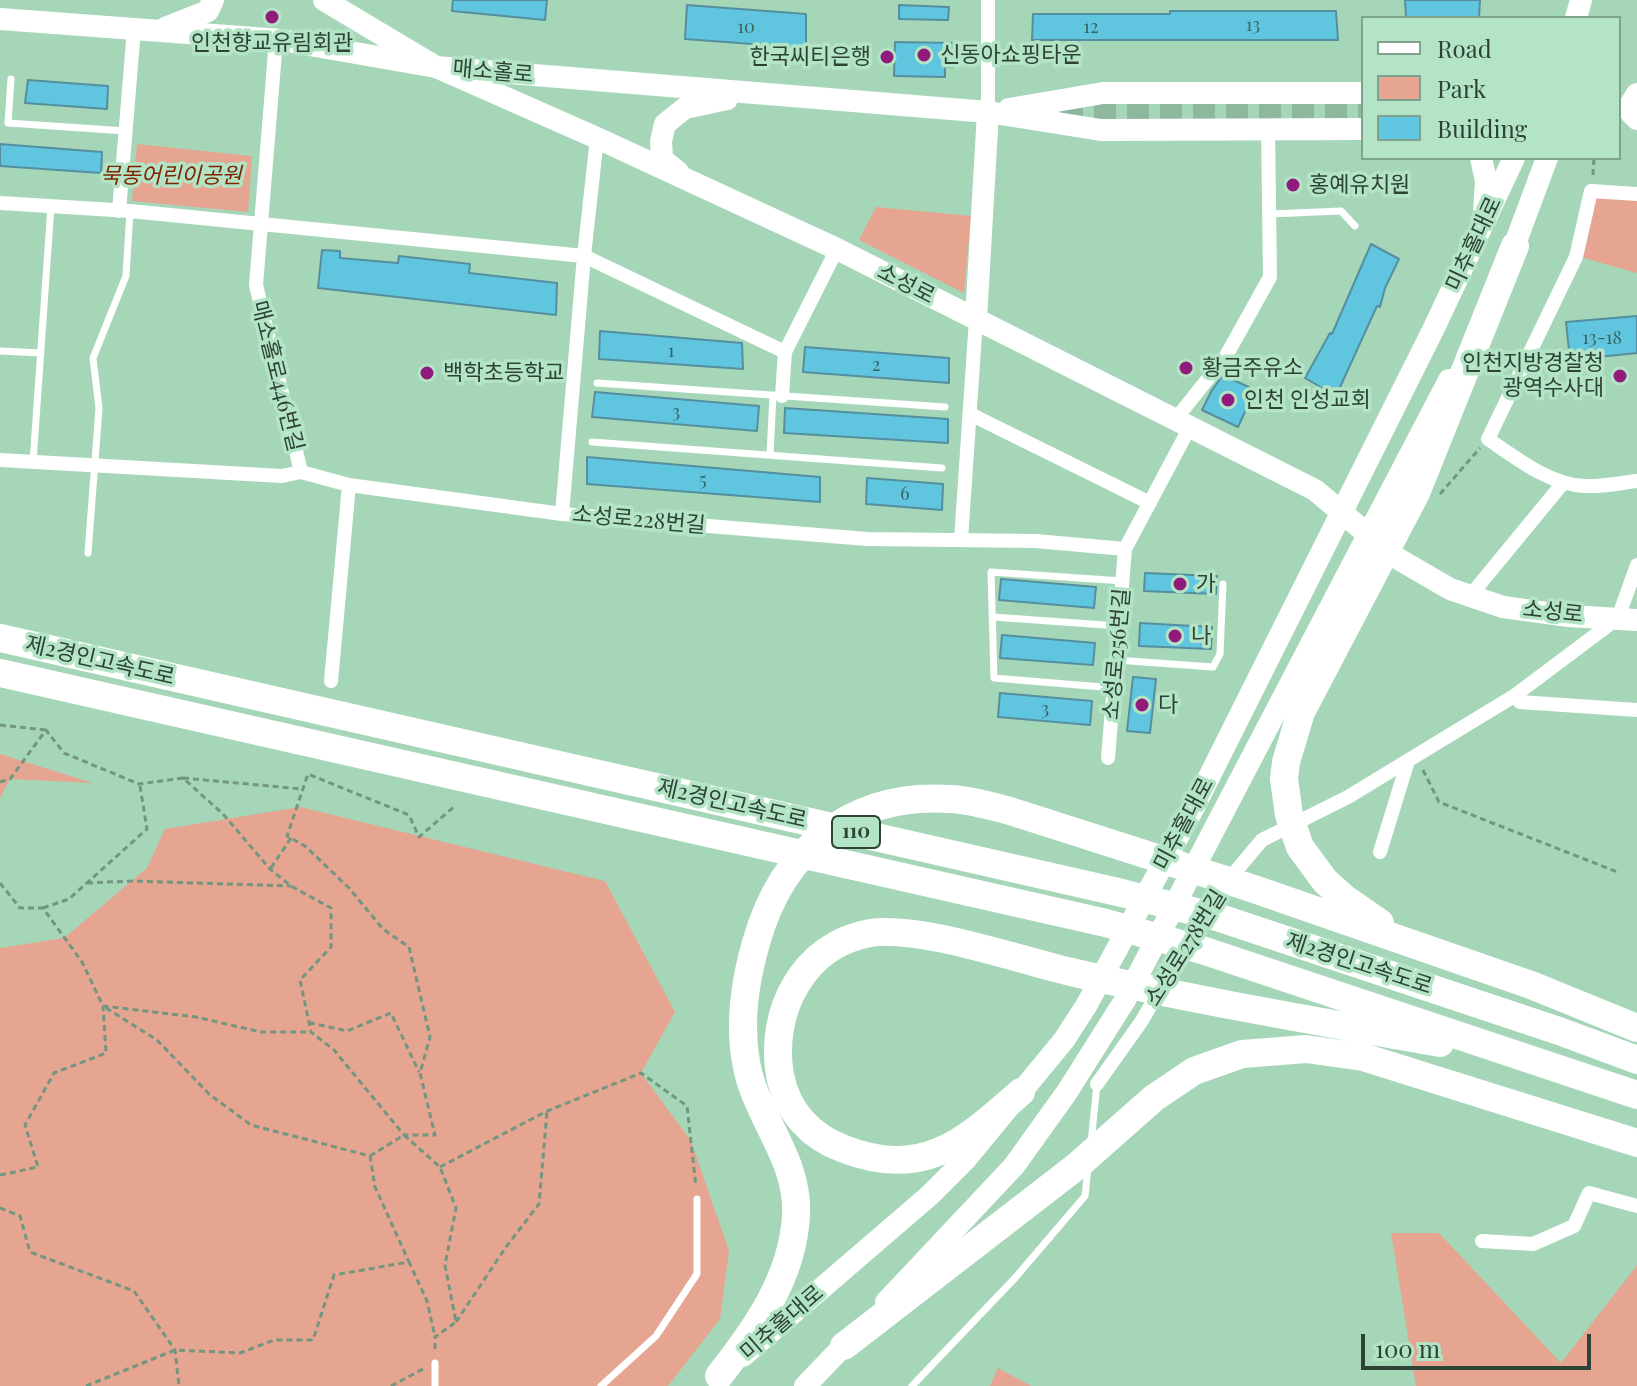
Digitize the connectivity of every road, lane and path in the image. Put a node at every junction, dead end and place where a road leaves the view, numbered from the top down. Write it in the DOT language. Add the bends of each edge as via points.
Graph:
graph roads {
  1 [pos="213,0"];
  2 [pos="324,0"];
  3 [pos="988,0"];
  4 [pos="0,19"];
  5 [pos="145,30"];
  6 [pos="276,40"];
  7 [pos="436,67"];
  8 [pos="11,79"];
  9 [pos="1637,92"];
  10 [pos="1361,93"];
  11 [pos="765,94"];
  12 [pos="988,112"];
  13 [pos="1637,121"];
  14 [pos="1268,129"];
  15 [pos="1361,129"];
  16 [pos="126,131"];
  17 [pos="597,138"];
  18 [pos="1482,160"];
  19 [pos="1513,160"];
  20 [pos="1546,160"];
  21 [pos="1594,160"];
  22 [pos="685,178"];
  23 [pos="1591,191"];
  24 [pos="1637,194"];
  25 [pos="0,203"];
  26 [pos="51,206"];
  27 [pos="125,211"];
  28 [pos="1268,214"];
  29 [pos="260,224"];
  30 [pos="1355,226"];
  31 [pos="1479,233"];
  32 [pos="1515,246"];
  33 [pos="837,249"];
  34 [pos="584,256"];
  35 [pos="976,319"];
  36 [pos="0,351"];
  37 [pos="785,352"];
  38 [pos="41,353"];
  39 [pos="597,383"];
  40 [pos="778,396"];
  41 [pos="945,407"];
  42 [pos="970,414"];
  43 [pos="1183,423"];
  44 [pos="592,442"];
  45 [pos="770,455"];
  46 [pos="0,460"];
  47 [pos="33,462"];
  48 [pos="95,465"];
  49 [pos="942,468"];
  50 [pos="301,472"];
  51 [pos="1410,481"];
  52 [pos="1637,481"];
  53 [pos="1563,483"];
  54 [pos="349,485"];
  55 [pos="1150,503"];
  56 [pos="562,514"];
  57 [pos="961,540"];
  58 [pos="1125,549"];
  59 [pos="88,553"];
  60 [pos="1637,565"];
  61 [pos="1123,581"];
  62 [pos="1223,584"];
  63 [pos="1470,596"];
  64 [pos="993,617"];
  65 [pos="1628,619"];
  66 [pos="1119,626"];
  67 [pos="0,638"];
  68 [pos="1116,660"];
  69 [pos="0,673"];
  70 [pos="331,681"];
  71 [pos="1114,688"];
  72 [pos="1514,696"];
  73 [pos="1637,710"];
  74 [pos="0,725"];
  75 [pos="46,730"];
  76 [pos="1108,758"];
  77 [pos="1412,758"];
  78 [pos="183,778"];
  79 [pos="0,782"];
  80 [pos="139,784"];
  81 [pos="303,789"];
  82 [pos="456,805"];
  83 [pos="291,838"];
  84 [pos="1380,852"];
  85 [pos="270,869"];
  86 [pos="1620,873"];
  87 [pos="0,883"];
  88 [pos="87,883"];
  89 [pos="291,886"];
  90 [pos="43,908"];
  91 [pos="1440,955"];
  92 [pos="103,1006"];
  93 [pos="1637,1028"];
  94 [pos="311,1032"];
  95 [pos="1535,1059"];
  96 [pos="1637,1060"];
  97 [pos="420,1073"];
  98 [pos="1097,1084"];
  99 [pos="1021,1092"];
  100 [pos="1637,1095"];
  101 [pos="547,1111"];
  102 [pos="404,1135"];
  103 [pos="1637,1143"];
  104 [pos="370,1156"];
  105 [pos="440,1167"];
  106 [pos="0,1175"];
  107 [pos="697,1199"];
  108 [pos="1637,1206"];
  109 [pos="0,1208"];
  110 [pos="1482,1241"];
  111 [pos="409,1262"];
  112 [pos="456,1322"];
  113 [pos="435,1337"];
  114 [pos="844,1346"];
  115 [pos="175,1350"];
  116 [pos="435,1363"];
  117 [pos="715,1381"];
  118 [pos="86,1386"];
  119 [pos="179,1386"];
  120 [pos="391,1386"];
  121 [pos="435,1386"];
  122 [pos="601,1386"];
  123 [pos="805,1386"];
  124 [pos="912,1386"];
  1 -- 5 [label="main road" via="208,11 185,22"];
  2 -- 7 [label="main road, 소성로"];
  3 -- 12 [label="street"];
  4 -- 5 [label="main road, 매소홀로"];
  5 -- 6 [label="main road, 매소홀로"];
  5 -- 16 [label="street"];
  6 -- 7 [label="main road, 매소홀로"];
  6 -- 29 [label="street, 매소홀로446번길"];
  7 -- 11 [label="main road, 매소홀로"];
  7 -- 17 [label="main road, 소성로"];
  8 -- 16 [label="lane" via="8,123"];
  9 -- 13 [label="main road" via="1630,105"];
  10 -- 12 [label="main road" via="1103,93"];
  11 -- 12 [label="main road, 매소홀로"];
  11 -- 22 [label="main road" via="685,108 665,124 662,159"];
  12 -- 14 [label="main road" via="1101,130"];
  12 -- 35 [label="main road"];
  14 -- 15 [label="main road"];
  14 -- 28 [label="street, 소성로256번길"];
  16 -- 27 [label="street"];
  17 -- 22 [label="main road, 소성로"];
  17 -- 34 [label="street, 소성로228번길"];
  18 -- 31 [label="main road" via="1486,191"];
  19 -- 31 [label="main road, 미추홀대로"];
  20 -- 32 [label="main road, 미추홀대로"];
  21 -- 23 [label="path"];
  22 -- 33 [label="main road, 소성로"];
  23 -- 24 [label="street"];
  23 -- 53 [label="street" via="1576,257 1488,439"];
  25 -- 26 [label="street"];
  26 -- 27 [label="street"];
  26 -- 38 [label="lane"];
  27 -- 29 [label="street"];
  27 -- 48 [label="lane" via="126,276 93,358 99,408"];
  28 -- 30 [label="lane" via="1341,211"];
  28 -- 43 [label="street, 소성로256번길" via="1270,277"];
  29 -- 34 [label="street"];
  29 -- 50 [label="street, 매소홀로446번길" via="257,297"];
  31 -- 99 [label="main road, 미추홀대로" via="1193,809 1086,1006"];
  32 -- 51 [label="highway"];
  33 -- 35 [label="main road, 소성로"];
  33 -- 37 [label="street"];
  34 -- 37 [label="street"];
  34 -- 56 [label="street, 소성로228번길"];
  35 -- 42 [label="street"];
  35 -- 43 [label="main road, 소성로"];
  36 -- 38 [label="lane"];
  37 -- 40 [label="street"];
  38 -- 47 [label="lane"];
  39 -- 40 [label="lane"];
  40 -- 41 [label="lane"];
  40 -- 45 [label="lane"];
  42 -- 55 [label="street"];
  42 -- 57 [label="street"];
  43 -- 55 [label="street, 소성로256번길"];
  43 -- 63 [label="main road, 소성로" via="1315,490 1395,557"];
  44 -- 45 [label="lane"];
  45 -- 49 [label="lane"];
  46 -- 47 [label="street"];
  47 -- 48 [label="street"];
  48 -- 50 [label="street" via="282,476"];
  48 -- 59 [label="lane"];
  50 -- 54 [label="street, 매소홀로446번길"];
  51 -- 91 [label="highway" via="1301,712 1285,770 1286,797 1294,833 1325,881 1364,913"];
  51 -- 114 [label="main road, 미추홀대로" via="1361,550 1125,1000 1067,1092 1014,1166"];
  52 -- 53 [label="street"];
  53 -- 63 [label="street"];
  54 -- 56 [label="street, 매소홀로446번길"];
  54 -- 70 [label="street"];
  55 -- 58 [label="street, 소성로256번길"];
  56 -- 57 [label="street, 소성로228번길" via="867,539"];
  57 -- 58 [label="street"];
  58 -- 61 [label="street, 소성로256번길"];
  60 -- 65 [label="street"];
  61 -- 64 [label="lane" via="991,572"];
  61 -- 66 [label="street, 소성로256번길"];
  62 -- 68 [label="lane" via="1220,654 1213,667"];
  63 -- 65 [label="main road, 소성로" via="1503,607"];
  64 -- 66 [label="lane"];
  64 -- 71 [label="lane" via="994,678"];
  65 -- 72 [label="street, 소성로278번길"];
  66 -- 68 [label="street, 소성로256번길"];
  67 -- 96 [label="highway, 제2경인고속도로 / 110" via="1220,918"];
  68 -- 71 [label="street, 소성로256번길"];
  69 -- 95 [label="highway, 제2경인고속도로 / 110" via="1106,923"];
  71 -- 76 [label="street, 소성로256번길"];
  72 -- 73 [label="street" via="1520,702"];
  72 -- 77 [label="street, 소성로278번길"];
  74 -- 75 [label="path"];
  75 -- 79 [label="path" via="10,779"];
  75 -- 80 [label="path" via="64,753"];
  77 -- 84 [label="street"];
  77 -- 86 [label="path" via="1439,802"];
  77 -- 98 [label="street, 소성로278번길" via="1262,840 1215,896 1141,1022"];
  78 -- 80 [label="path"];
  78 -- 81 [label="path"];
  78 -- 85 [label="path" via="223,814"];
  80 -- 88 [label="path" via="147,829"];
  81 -- 82 [label="path" via="308,774 409,815 419,837"];
  81 -- 83 [label="path" via="287,836"];
  83 -- 85 [label="path"];
  83 -- 97 [label="path" via="349,888 383,929 409,947 430,1037"];
  85 -- 89 [label="path"];
  87 -- 90 [label="path" via="20,908"];
  88 -- 89 [label="path"];
  88 -- 90 [label="path" via="69,899"];
  89 -- 94 [label="path" via="331,908 331,947 300,980"];
  90 -- 92 [label="path" via="82,962"];
  91 -- 93 [label="highway"];
  91 -- 117 [label="highway" via="1254,889 971,801 937,798 886,804 848,818 814,842 782,880 749,967 743,1030 751,1083 792,1173 794,1237 770,1303"];
  92 -- 94 [label="path" via="196,1017 261,1032"];
  92 -- 104 [label="path" via="157,1040 209,1094 251,1125"];
  92 -- 106 [label="path" via="106,1053 54,1073 25,1125 38,1167"];
  94 -- 97 [label="path" via="311,1023 347,1031 391,1013"];
  94 -- 102 [label="path" via="334,1050"];
  95 -- 99 [label="highway" via="1179,996 925,937 872,933 840,943 813,962 785,1006 779,1052 788,1099 812,1132 850,1152 895,1160 931,1155 963,1140"];
  95 -- 100 [label="highway, 제2경인고속도로 / 110"];
  97 -- 102 [label="path" via="435,1135"];
  98 -- 124 [label="lane" via="1085,1196"];
  99 -- 117 [label="main road, 미추홀대로" via="930,1195"];
  101 -- 105 [label="path"];
  101 -- 107 [label="path" via="641,1073 687,1106"];
  101 -- 112 [label="path" via="539,1204"];
  102 -- 104 [label="path"];
  102 -- 105 [label="path"];
  103 -- 114 [label="highway" via="1398,1066 1327,1051 1242,1054 1194,1071 1154,1098 1077,1166"];
  104 -- 111 [label="path" via="375,1187"];
  105 -- 112 [label="path" via="456,1208 445,1265"];
  107 -- 122 [label="lane" via="697,1274 656,1336"];
  108 -- 110 [label="street" via="1589,1193 1574,1226 1533,1244"];
  109 -- 115 [label="path" via="20,1216 30,1252 134,1291"];
  111 -- 113 [label="path" via="427,1301"];
  111 -- 115 [label="path" via="334,1275 313,1340 274,1340 240,1353"];
  112 -- 113 [label="path"];
  113 -- 116 [label="path"];
  114 -- 123 [label="main road, 미추홀대로"];
  115 -- 118 [label="path"];
  115 -- 119 [label="path"];
  116 -- 120 [label="path"];
  116 -- 121 [label="lane"];
}
